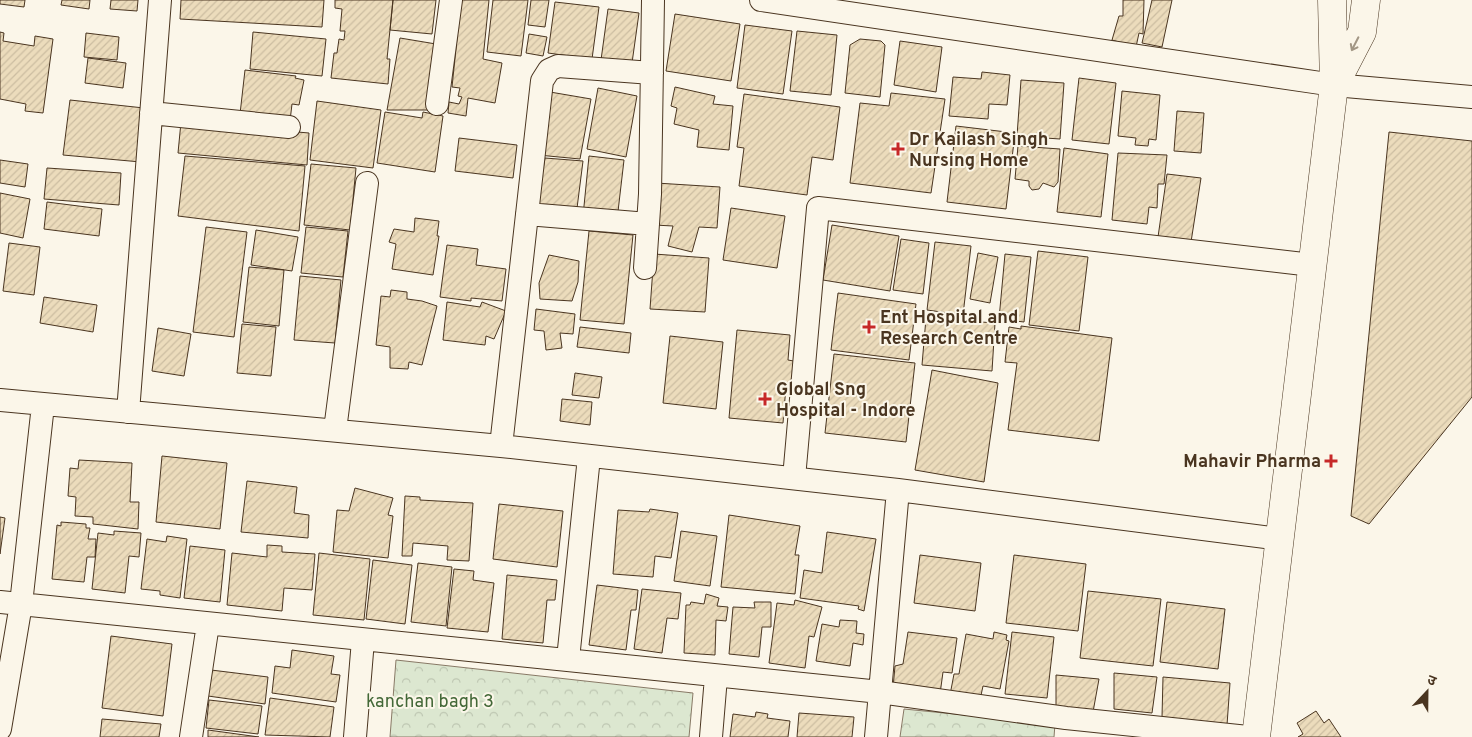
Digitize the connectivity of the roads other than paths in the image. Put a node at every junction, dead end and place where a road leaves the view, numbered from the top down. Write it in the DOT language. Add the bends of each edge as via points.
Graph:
graph roads {
  1 [pos="160,0"];
  2 [pos="451,0"];
  3 [pos="653,0"];
  4 [pos="761,0"];
  5 [pos="1332,0"];
  6 [pos="1366,0"];
  7 [pos="818,4"];
  8 [pos="652,73"];
  9 [pos="1334,85"];
  10 [pos="1472,97"];
  11 [pos="437,104"];
  12 [pos="152,112"];
  13 [pos="289,127"];
  14 [pos="367,183"];
  15 [pos="527,214"];
  16 [pos="648,224"];
  17 [pos="1312,265"];
  18 [pos="645,268"];
  19 [pos="0,400"];
  20 [pos="43,405"];
  21 [pos="128,412"];
  22 [pos="335,430"];
  23 [pos="501,446"];
  24 [pos="588,457"];
  25 [pos="794,478"];
  26 [pos="898,490"];
  27 [pos="1280,539"];
  28 [pos="10,603"];
  29 [pos="208,624"];
  30 [pos="364,640"];
  31 [pos="568,659"];
  32 [pos="716,677"];
  33 [pos="880,692"];
  34 [pos="1065,728"];
  35 [pos="0,729"];
  36 [pos="191,737"];
  37 [pos="355,737"];
  38 [pos="711,737"];
  39 [pos="876,737"];
  40 [pos="1248,737"];
  41 [pos="1256,737"];
  1 -- 12 [label="street"];
  2 -- 11 [label="street"];
  3 -- 8 [label="street"];
  4 -- 7 [label="street"];
  5 -- 9 [label="street"];
  6 -- 9 [label="street, one-way" via="1362,32"];
  7 -- 9 [label="street"];
  8 -- 15 [label="street" via="558,66 548,70 542,81"];
  8 -- 16 [label="street"];
  9 -- 10 [label="street"];
  9 -- 17 [label="street"];
  12 -- 13 [label="street"];
  12 -- 21 [label="street"];
  14 -- 22 [label="street"];
  15 -- 16 [label="street"];
  15 -- 23 [label="street"];
  16 -- 18 [label="street"];
  17 -- 25 [label="street" via="818,208"];
  17 -- 27 [label="street"];
  19 -- 20 [label="street"];
  20 -- 21 [label="street"];
  20 -- 28 [label="street"];
  21 -- 22 [label="street"];
  22 -- 23 [label="street"];
  23 -- 24 [label="street"];
  24 -- 25 [label="street"];
  24 -- 31 [label="street"];
  25 -- 26 [label="street"];
  26 -- 27 [label="street"];
  26 -- 33 [label="street"];
  27 -- 41 [label="street"];
  28 -- 29 [label="street"];
  28 -- 35 [label="street"];
  29 -- 30 [label="street"];
  29 -- 36 [label="street"];
  30 -- 31 [label="street"];
  30 -- 37 [label="street"];
  31 -- 32 [label="street"];
  32 -- 33 [label="street"];
  32 -- 38 [label="street"];
  33 -- 34 [label="street"];
  33 -- 39 [label="street"];
  34 -- 40 [label="street"];
}
